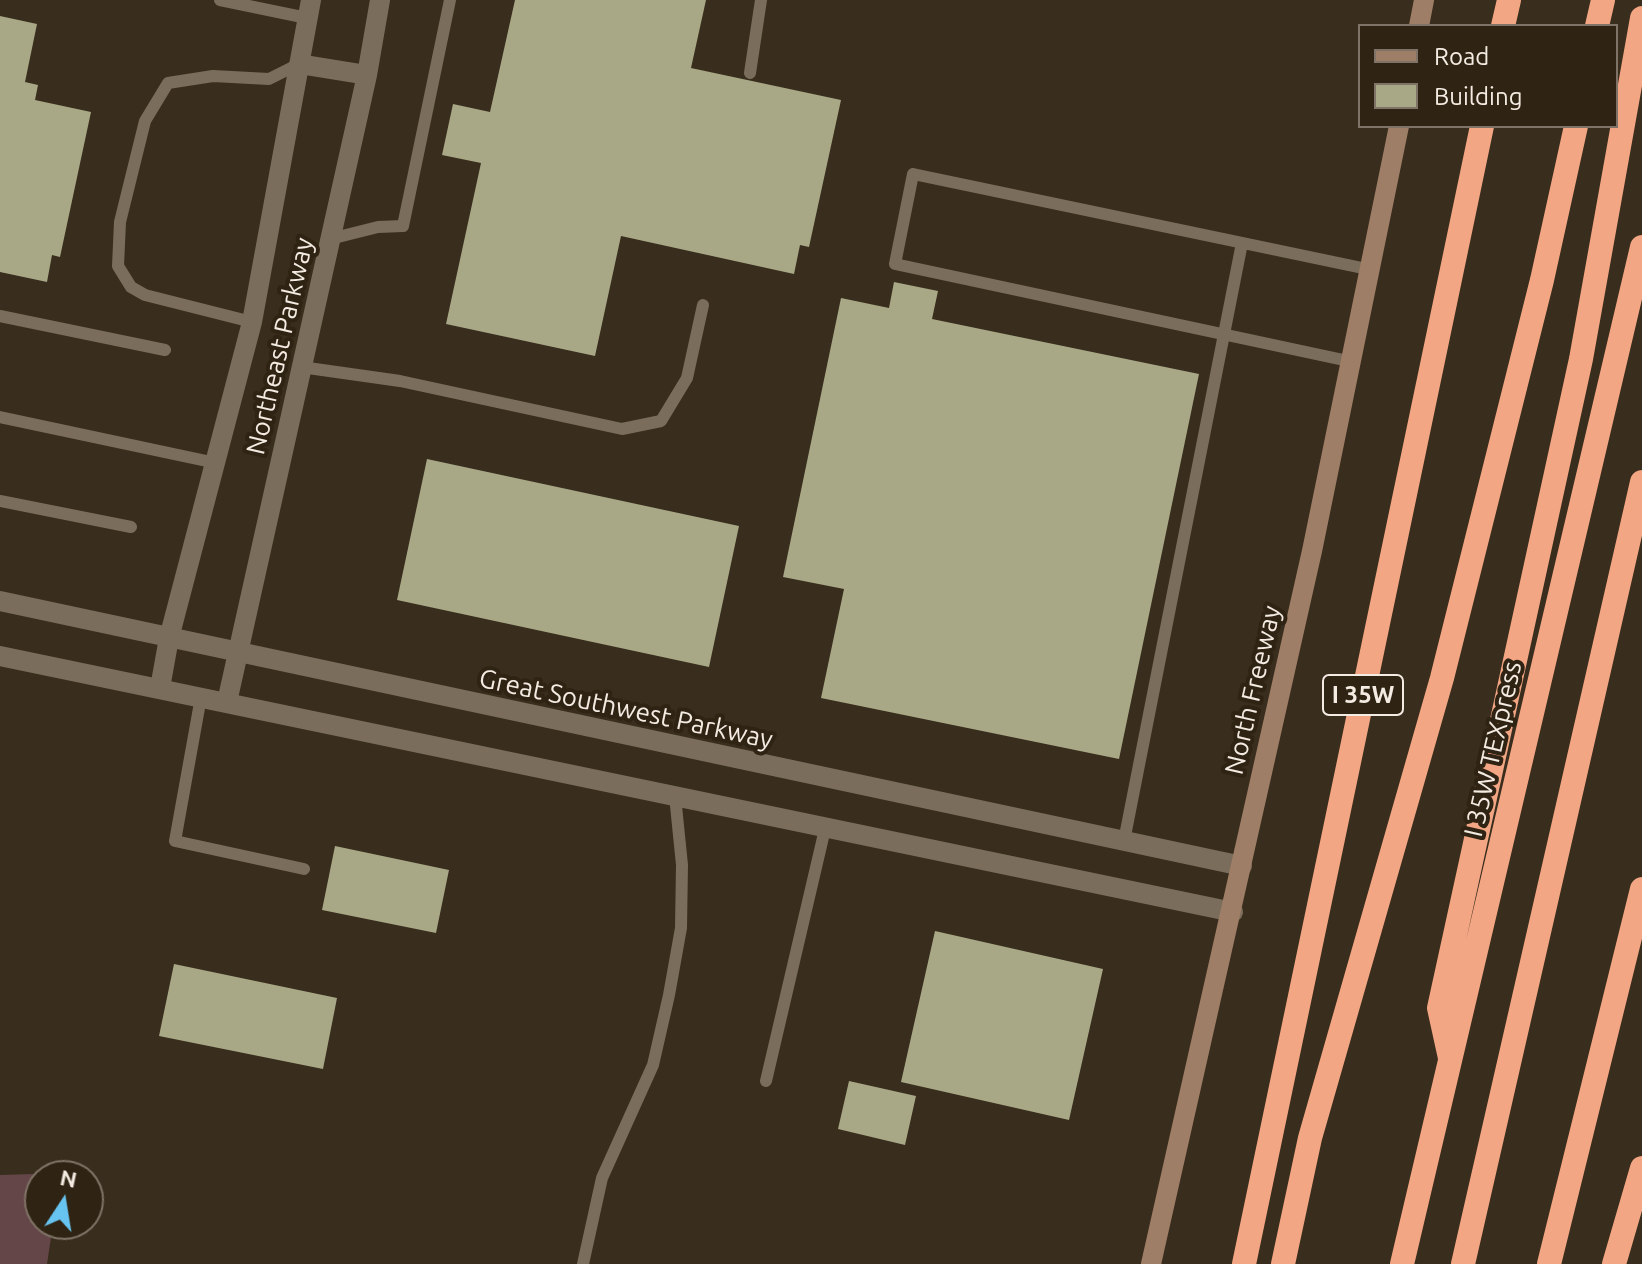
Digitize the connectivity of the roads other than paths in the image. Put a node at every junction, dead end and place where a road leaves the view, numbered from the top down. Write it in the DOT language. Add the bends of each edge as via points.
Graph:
graph roads {
  1 [pos="220,0"];
  2 [pos="380,0"];
  3 [pos="450,0"];
  4 [pos="761,0"];
  5 [pos="1424,0"];
  6 [pos="1509,0"];
  7 [pos="1603,0"];
  8 [pos="309,9"];
  9 [pos="1642,18"];
  10 [pos="1419,24"];
  11 [pos="1503,24"];
  12 [pos="1597,24"];
  13 [pos="299,64"];
  14 [pos="750,73"];
  15 [pos="367,75"];
  16 [pos="1399,128"];
  17 [pos="1482,128"];
  18 [pos="1576,128"];
  19 [pos="330,239"];
  20 [pos="1242,243"];
  21 [pos="1642,247"];
  22 [pos="1372,270"];
  23 [pos="703,305"];
  24 [pos="0,316"];
  25 [pos="252,322"];
  26 [pos="1225,336"];
  27 [pos="165,350"];
  28 [pos="1353,362"];
  29 [pos="301,367"];
  30 [pos="0,417"];
  31 [pos="216,463"];
  32 [pos="1642,482"];
  33 [pos="0,501"];
  34 [pos="131,527"];
  35 [pos="0,601"];
  36 [pos="169,638"];
  37 [pos="237,653"];
  38 [pos="0,656"];
  39 [pos="160,688"];
  40 [pos="201,697"];
  41 [pos="227,702"];
  42 [pos="675,796"];
  43 [pos="825,829"];
  44 [pos="1124,841"];
  45 [pos="1242,866"];
  46 [pos="304,869"];
  47 [pos="1642,889"];
  48 [pos="1233,912"];
  49 [pos="1450,1058"];
  50 [pos="766,1081"];
  51 [pos="1642,1168"];
  52 [pos="583,1264"];
  53 [pos="1151,1264"];
  54 [pos="1244,1264"];
  55 [pos="1283,1264"];
  56 [pos="1402,1264"];
  57 [pos="1463,1264"];
  58 [pos="1549,1264"];
  59 [pos="1614,1264"];
  1 -- 8 [label="lane"];
  2 -- 15 [label="street, Northeast Parkway"];
  3 -- 19 [label="lane" via="403,226"];
  4 -- 14 [label="lane"];
  5 -- 10 [label="main road"];
  6 -- 11 [label="highway"];
  7 -- 12 [label="highway"];
  8 -- 13 [label="street, Northeast Parkway"];
  9 -- 49 [label="highway" via="1581,359 1439,1008"];
  13 -- 15 [label="street"];
  13 -- 25 [label="street, Northeast Parkway"];
  13 -- 25 [label="lane" via="269,79 213,76 168,83 145,121 120,222 118,266 131,287"];
  15 -- 19 [label="street, Northeast Parkway"];
  16 -- 22 [label="main road, North Freeway"];
  17 -- 54 [label="highway, I 35W"];
  18 -- 55 [label="highway" via="1442,678 1310,1138"];
  19 -- 29 [label="street, Northeast Parkway"];
  20 -- 22 [label="lane"];
  20 -- 26 [label="lane"];
  20 -- 26 [label="lane" via="913,174 895,264"];
  21 -- 49 [label="highway, I 35W TEXpress"];
  22 -- 28 [label="main road, North Freeway"];
  23 -- 29 [label="lane" via="687,378 661,421 622,429 400,381"];
  24 -- 27 [label="lane"];
  25 -- 31 [label="street, Northeast Parkway"];
  26 -- 28 [label="lane"];
  26 -- 44 [label="lane"];
  28 -- 45 [label="main road, North Freeway"];
  29 -- 37 [label="street, Northeast Parkway"];
  30 -- 31 [label="lane"];
  31 -- 36 [label="street, Northeast Parkway"];
  32 -- 57 [label="highway"];
  33 -- 34 [label="lane"];
  35 -- 36 [label="street, Great Southwest Parkway"];
  36 -- 37 [label="street, Great Southwest Parkway"];
  36 -- 39 [label="street, Northeast Parkway"];
  37 -- 41 [label="street, Northeast Parkway"];
  37 -- 44 [label="street, Great Southwest Parkway"];
  38 -- 39 [label="street"];
  39 -- 40 [label="street"];
  40 -- 41 [label="street"];
  40 -- 46 [label="lane" via="175,841"];
  41 -- 42 [label="street"];
  42 -- 43 [label="street"];
  42 -- 52 [label="lane" via="681,928 669,995 653,1065 602,1178"];
  43 -- 48 [label="street"];
  43 -- 50 [label="lane"];
  44 -- 45 [label="street, Great Southwest Parkway"];
  45 -- 48 [label="main road, North Freeway"];
  47 -- 58 [label="highway"];
  48 -- 53 [label="main road, North Freeway"];
  49 -- 56 [label="highway, I 35W TEXpress"];
  51 -- 59 [label="highway"];
}
